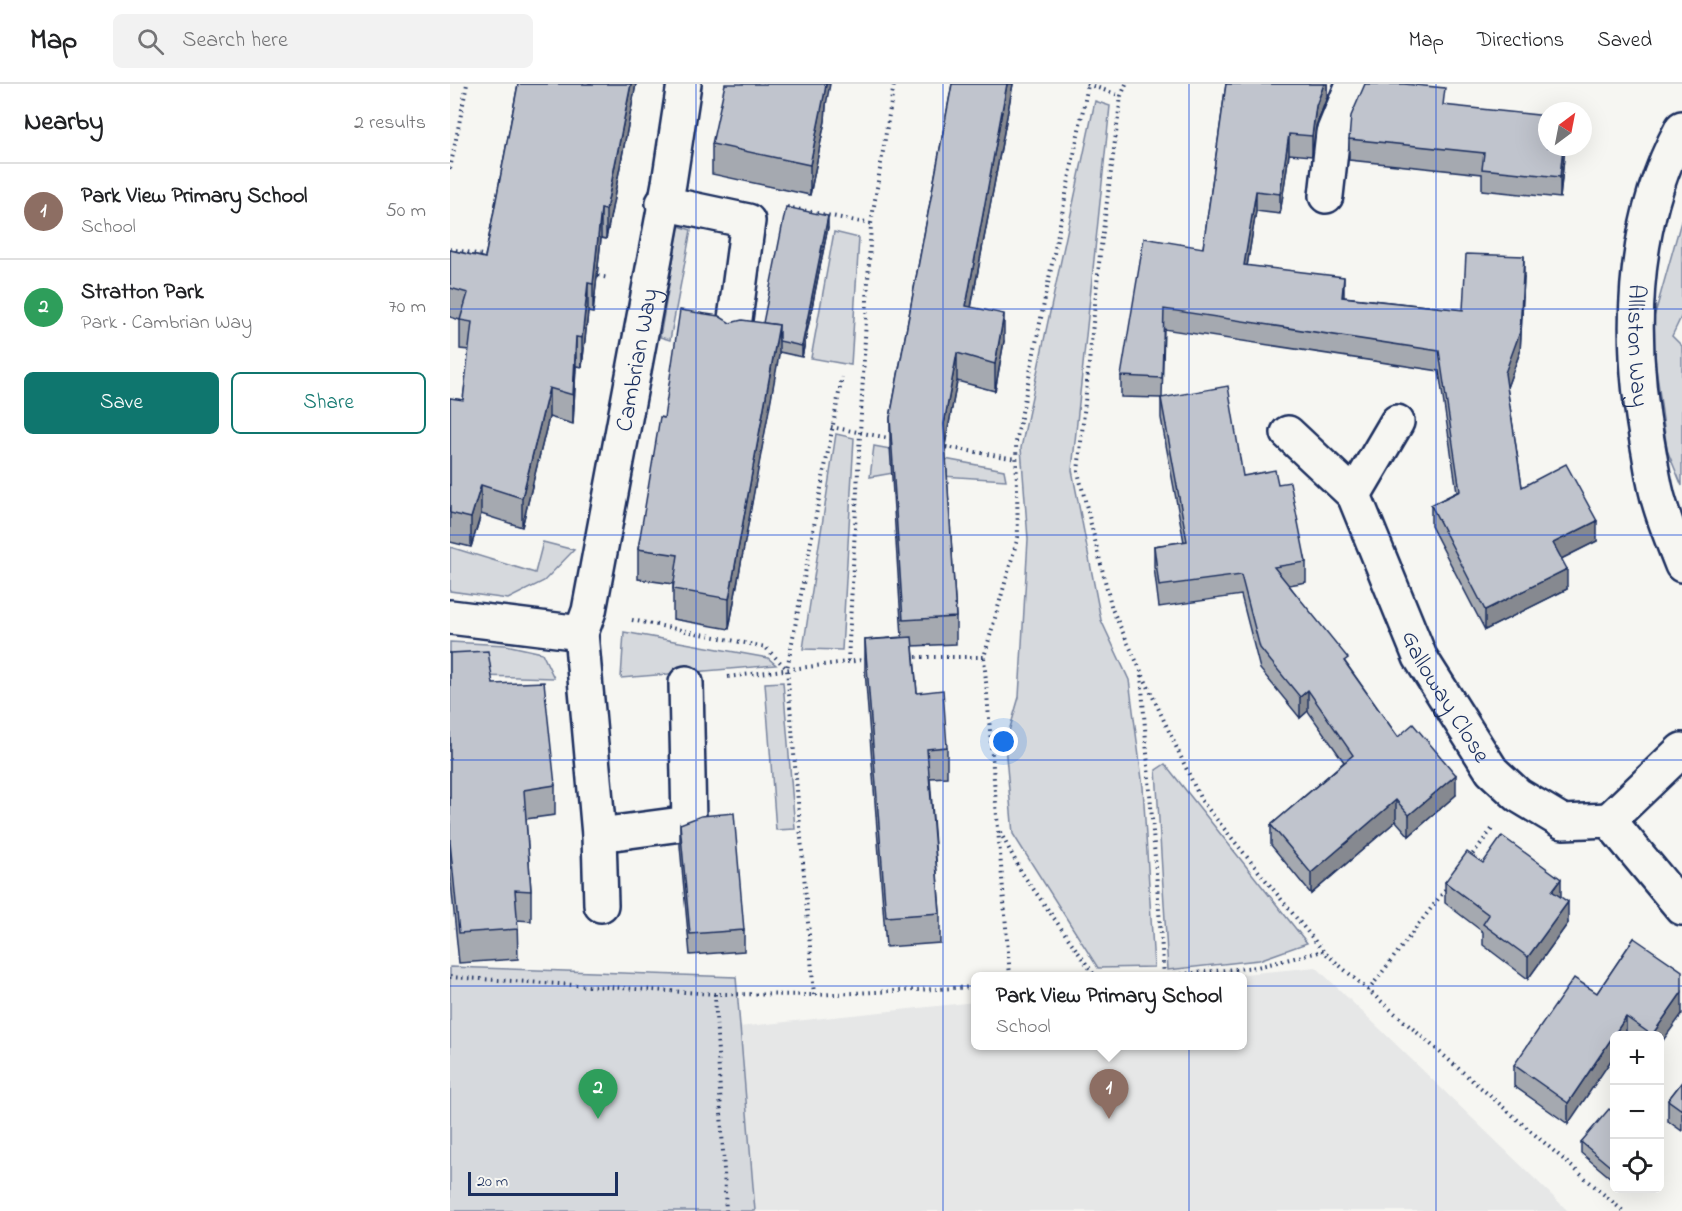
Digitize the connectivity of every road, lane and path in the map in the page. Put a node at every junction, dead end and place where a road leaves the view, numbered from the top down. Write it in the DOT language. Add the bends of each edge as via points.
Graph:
graph roads {
  1 [pos="467,84"];
  2 [pos="684,84"];
  3 [pos="894,84"];
  4 [pos="1088,84"];
  5 [pos="1126,84"];
  6 [pos="1353,84"];
  7 [pos="1121,96"];
  8 [pos="1682,128"];
  9 [pos="450,169"];
  10 [pos="1326,196"];
  11 [pos="663,203"];
  12 [pos="450,249"];
  13 [pos="497,258"];
  14 [pos="580,273"];
  15 [pos="650,286"];
  16 [pos="733,334"];
  17 [pos="842,377"];
  18 [pos="1397,422"];
  19 [pos="831,427"];
  20 [pos="861,433"];
  21 [pos="1288,433"];
  22 [pos="905,441"];
  23 [pos="939,446"];
  24 [pos="1016,459"];
  25 [pos="1354,495"];
  26 [pos="1682,564"];
  27 [pos="450,617"];
  28 [pos="585,622"];
  29 [pos="899,657"];
  30 [pos="984,657"];
  31 [pos="878,658"];
  32 [pos="848,661"];
  33 [pos="787,669"];
  34 [pos="1141,672"];
  35 [pos="686,683"];
  36 [pos="1682,750"];
  37 [pos="1518,795"];
  38 [pos="1610,820"];
  39 [pos="998,830"];
  40 [pos="599,835"];
  41 [pos="1468,861"];
  42 [pos="1454,879"];
  43 [pos="601,905"];
  44 [pos="1682,908"];
  45 [pos="1323,951"];
  46 [pos="1010,972"];
  47 [pos="1092,972"];
  48 [pos="1163,972"];
  49 [pos="1205,972"];
  50 [pos="450,977"];
  51 [pos="971,987"];
  52 [pos="1368,991"];
  53 [pos="715,994"];
  54 [pos="814,995"];
  55 [pos="726,1211"];
  56 [pos="1623,1211"];
  1 -- 9 [label="path"];
  2 -- 11 [label="street, Cambrian Way"];
  3 -- 20 [label="path" via="871,224"];
  4 -- 7 [label="path"];
  4 -- 24 [label="path" via="1016,442"];
  5 -- 7 [label="path"];
  6 -- 10 [label="street" via="1333,133"];
  7 -- 34 [label="path" via="1078,472 1112,609"];
  8 -- 26 [label="street, Alliston Way" via="1671,149 1650,215 1642,250 1635,324 1642,419 1653,480"];
  11 -- 15 [label="street, Cambrian Way"];
  11 -- 16 [label="street" via="748,221"];
  12 -- 13 [label="path"];
  14 -- 15 [label="path"];
  15 -- 28 [label="street, Cambrian Way"];
  17 -- 19 [label="path"];
  18 -- 25 [label="street"];
  19 -- 20 [label="path"];
  19 -- 33 [label="path"];
  20 -- 22 [label="path"];
  20 -- 32 [label="path"];
  21 -- 25 [label="street, Galloway Close"];
  23 -- 24 [label="path"];
  24 -- 30 [label="path" via="1018,537"];
  25 -- 37 [label="street, Galloway Close" via="1420,657 1491,771"];
  27 -- 28 [label="street"];
  28 -- 33 [label="path" via="765,647"];
  28 -- 40 [label="street, Cambrian Way"];
  29 -- 30 [label="path"];
  30 -- 39 [label="path"];
  31 -- 32 [label="path"];
  32 -- 33 [label="path"];
  33 -- 35 [label="path"];
  33 -- 54 [label="path"];
  34 -- 45 [label="path" via="1201,800"];
  34 -- 48 [label="path"];
  35 -- 40 [label="street" via="689,823"];
  36 -- 38 [label="street"];
  37 -- 38 [label="street, Galloway Close" via="1563,822"];
  37 -- 41 [label="path"];
  38 -- 44 [label="street"];
  39 -- 46 [label="path"];
  39 -- 47 [label="path" via="1022,873"];
  40 -- 43 [label="street, Cambrian Way"];
  42 -- 52 [label="path"];
  45 -- 49 [label="path" via="1257,967"];
  45 -- 52 [label="path"];
  50 -- 53 [label="path"];
  51 -- 54 [label="path"];
  52 -- 56 [label="path"];
  53 -- 54 [label="path"];
  53 -- 55 [label="path"];
}
